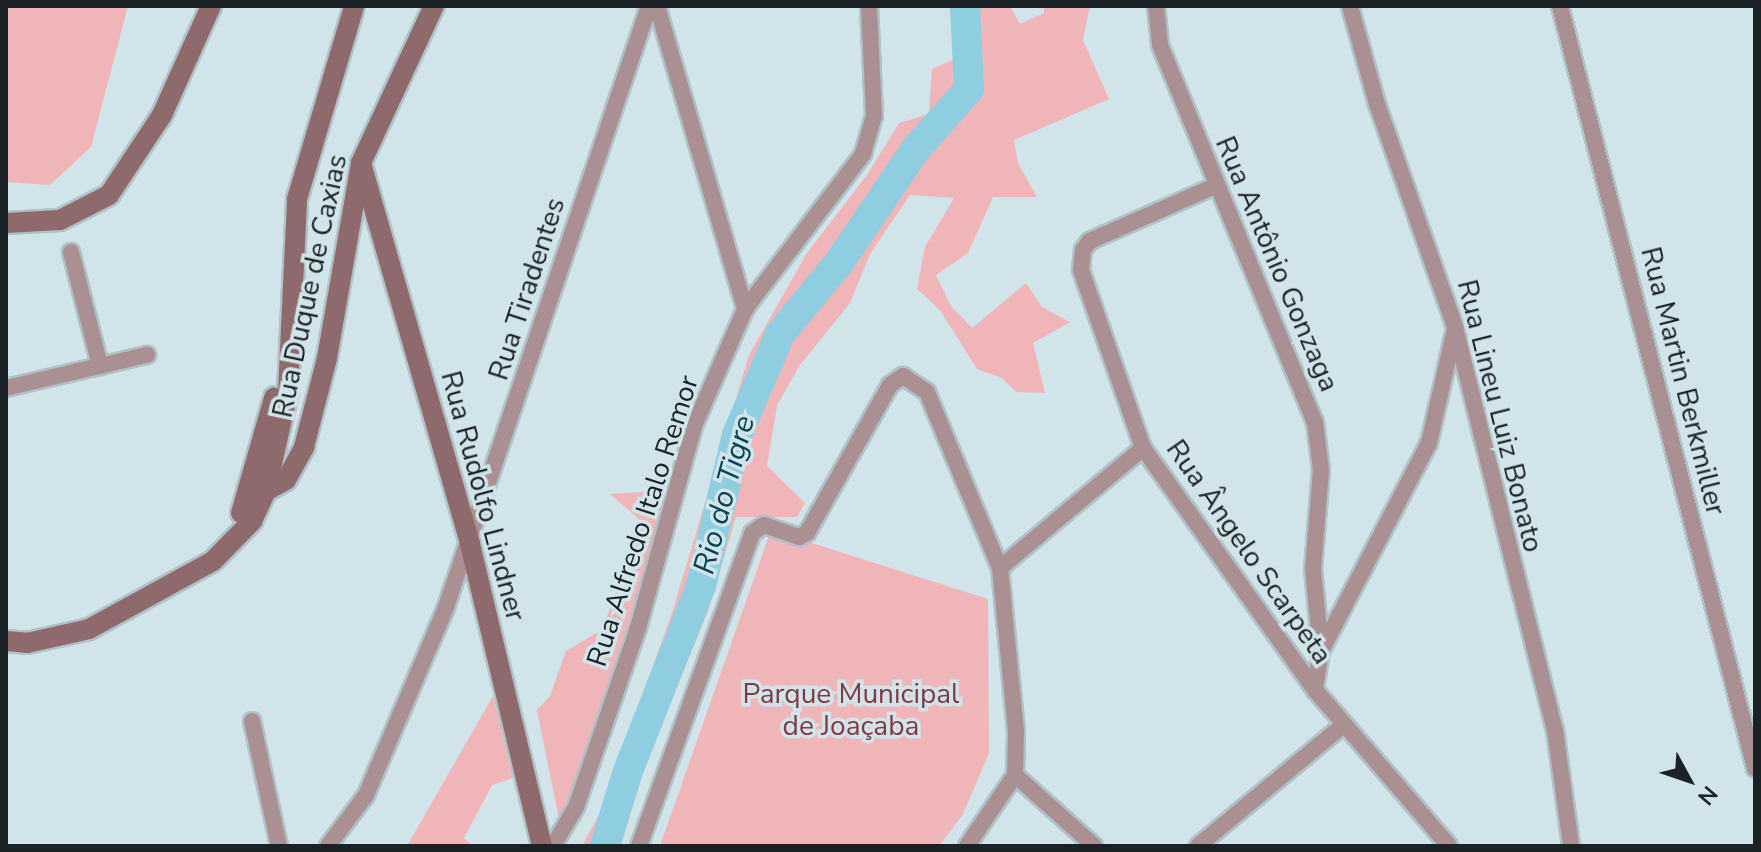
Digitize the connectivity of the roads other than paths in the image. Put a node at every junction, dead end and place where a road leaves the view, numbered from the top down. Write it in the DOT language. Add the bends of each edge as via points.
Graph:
graph roads {
  1 [pos="211,6"];
  2 [pos="354,6"];
  3 [pos="434,6"];
  4 [pos="649,6"];
  5 [pos="657,6"];
  6 [pos="869,6"];
  7 [pos="1156,6"];
  8 [pos="1350,6"];
  9 [pos="1560,6"];
  10 [pos="361,163"];
  11 [pos="1215,186"];
  12 [pos="6,223"];
  13 [pos="71,252"];
  14 [pos="745,309"];
  15 [pos="1455,327"];
  16 [pos="147,355"];
  17 [pos="100,366"];
  18 [pos="6,388"];
  19 [pos="1143,448"];
  20 [pos="264,480"];
  21 [pos="470,544"];
  22 [pos="1000,568"];
  23 [pos="6,641"];
  24 [pos="1321,651"];
  25 [pos="1315,690"];
  26 [pos="252,721"];
  27 [pos="1343,725"];
  28 [pos="1755,768"];
  29 [pos="1015,775"];
  30 [pos="279,846"];
  31 [pos="328,846"];
  32 [pos="542,846"];
  33 [pos="553,846"];
  34 [pos="639,846"];
  35 [pos="967,846"];
  36 [pos="1094,846"];
  37 [pos="1198,846"];
  38 [pos="1449,846"];
  39 [pos="1571,846"];
  1 -- 12 [label="street" via="162,115 109,195 60,220"];
  2 -- 20 [label="street" via="297,199 287,360"];
  3 -- 10 [label="street, Rua Duque de Caxias"];
  4 -- 21 [label="street, Rua Tiradentes"];
  5 -- 14 [label="street"];
  6 -- 14 [label="street, Rua Alfredo Italo Remor" via="874,116 863,154"];
  7 -- 11 [label="street, Rua Antônio Gonzaga" via="1160,45"];
  8 -- 15 [label="street, Rua Lineu Luiz Bonato" via="1377,104"];
  9 -- 28 [label="street, Rua Martin Berkmiller"];
  10 -- 20 [label="street, Rua Duque de Caxias" via="327,358 304,447 286,480"];
  10 -- 21 [label="street, Rua Rudolfo Lindner"];
  11 -- 19 [label="street, Rua Ângelo Scarpeta" via="1090,241 1083,250 1081,270"];
  11 -- 24 [label="street, Rua Antônio Gonzaga" via="1296,366 1315,422 1321,470 1313,569"];
  13 -- 17 [label="street"];
  14 -- 33 [label="street, Rua Alfredo Italo Remor" via="694,426 638,628 576,807"];
  15 -- 24 [label="street" via="1429,443"];
  15 -- 39 [label="street, Rua Lineu Luiz Bonato" via="1555,730"];
  16 -- 17 [label="street"];
  17 -- 18 [label="street"];
  19 -- 22 [label="street"];
  19 -- 25 [label="street, Rua Ângelo Scarpeta"];
  20 -- 23 [label="street, Rua Duque de Caxias" via="230,532 186,576 89,629 27,643"];
  21 -- 31 [label="street, Rua Tiradentes" via="398,728 366,795"];
  21 -- 32 [label="street, Rua Rudolfo Lindner"];
  22 -- 29 [label="street" via="1016,732"];
  22 -- 34 [label="street" via="927,392 903,376 890,385 807,533 799,537 764,525 752,533"];
  24 -- 25 [label="street, Rua Antônio Gonzaga"];
  25 -- 27 [label="street, Rua Ângelo Scarpeta"];
  26 -- 30 [label="street"];
  27 -- 37 [label="street"];
  27 -- 38 [label="street, Rua Ângelo Scarpeta"];
  29 -- 35 [label="street"];
  29 -- 36 [label="street"];
}
